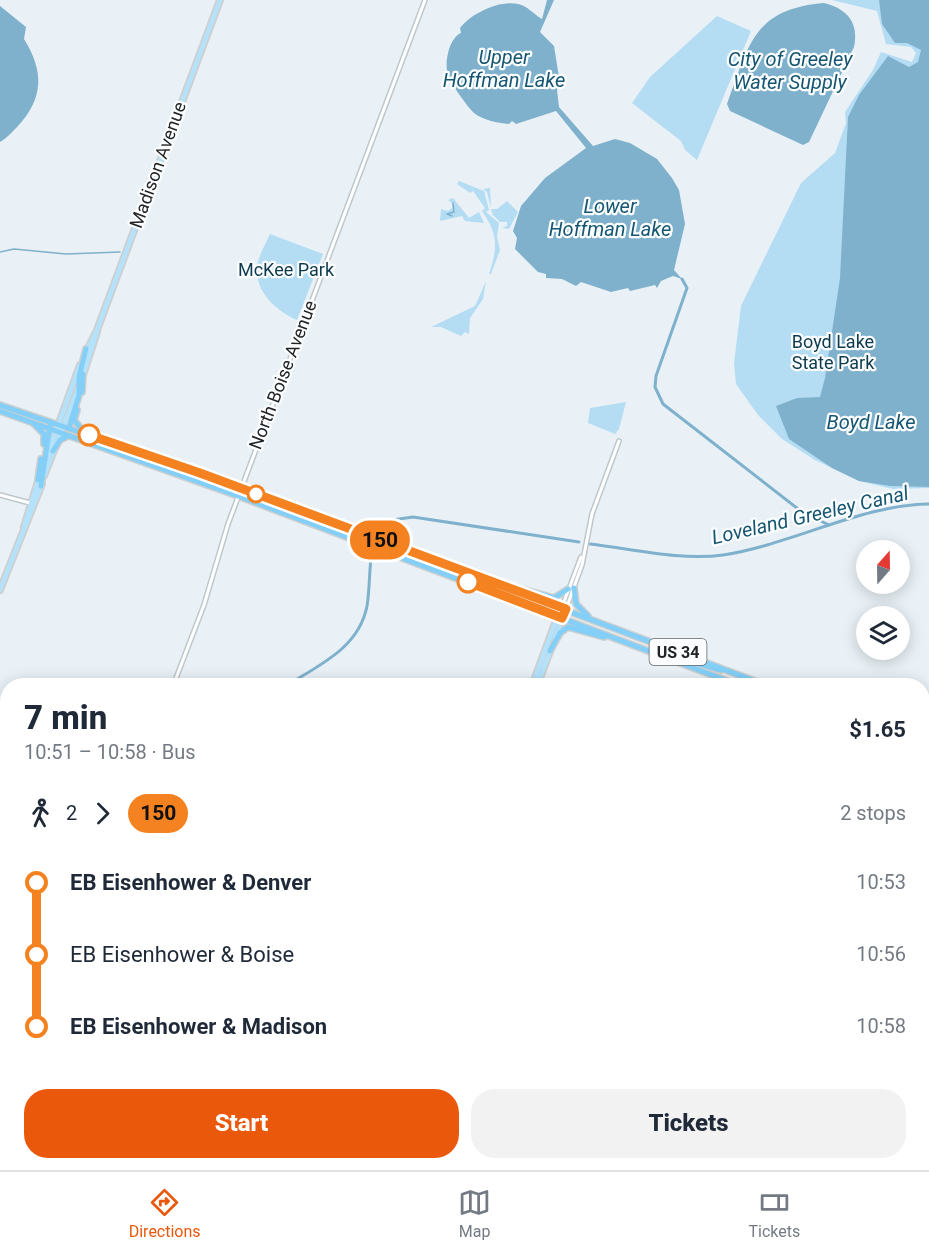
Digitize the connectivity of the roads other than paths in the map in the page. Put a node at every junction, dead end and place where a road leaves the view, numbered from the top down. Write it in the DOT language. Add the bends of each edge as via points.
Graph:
graph roads {
  1 [pos="219,0"];
  2 [pos="425,0"];
  3 [pos="97,330"];
  4 [pos="87,349"];
  5 [pos="84,374"];
  6 [pos="79,386"];
  7 [pos="0,405"];
  8 [pos="0,411"];
  9 [pos="34,423"];
  10 [pos="59,428"];
  11 [pos="85,434"];
  12 [pos="73,437"];
  13 [pos="619,441"];
  14 [pos="53,451"];
  15 [pos="149,464"];
  16 [pos="180,466"];
  17 [pos="40,483"];
  18 [pos="241,488"];
  19 [pos="0,495"];
  20 [pos="238,496"];
  21 [pos="30,503"];
  22 [pos="24,527"];
  23 [pos="511,588"];
  24 [pos="571,589"];
  25 [pos="0,590"];
  26 [pos="564,608"];
  27 [pos="560,617"];
  28 [pos="611,627"];
  29 [pos="550,651"];
  30 [pos="655,653"];
  31 [pos="722,669"];
  32 [pos="176,678"];
  33 [pos="535,678"];
  34 [pos="540,678"];
  35 [pos="720,678"];
  36 [pos="746,678"];
  1 -- 3 [label="main road, Madison Avenue"];
  2 -- 18 [label="street, North Boise Avenue"];
  3 -- 4 [label="main road, Madison Avenue"];
  3 -- 5 [label="main road, Madison Avenue"];
  4 -- 6 [label="highway"];
  4 -- 10 [label="main road, Madison Avenue"];
  5 -- 6 [label="main road, Madison Avenue"];
  5 -- 11 [label="highway" via="74,420"];
  6 -- 10 [label="highway"];
  7 -- 10 [label="highway, US 34"];
  8 -- 9 [label="highway, US 34"];
  9 -- 10 [label="highway, US 34"];
  9 -- 17 [label="highway" via="45,439"];
  10 -- 11 [label="highway, US 34"];
  10 -- 12 [label="highway, US 34"];
  10 -- 12 [label="highway"];
  10 -- 14 [label="main road, Madison Avenue"];
  10 -- 17 [label="highway"];
  11 -- 16 [label="highway, US 34"];
  12 -- 14 [label="highway" via="62,438"];
  12 -- 15 [label="highway, US 34"];
  13 -- 24 [label="street" via="592,514"];
  14 -- 17 [label="main road, Madison Avenue"];
  15 -- 16 [label="highway" via="176,469"];
  15 -- 20 [label="highway, US 34"];
  16 -- 18 [label="highway, US 34"];
  17 -- 21 [label="main road, Madison Avenue"];
  17 -- 22 [label="main road, Madison Avenue"];
  18 -- 20 [label="street, North Boise Avenue"];
  18 -- 23 [label="highway, US 34"];
  19 -- 21 [label="street"];
  20 -- 27 [label="highway, US 34"];
  20 -- 32 [label="street, North Boise Avenue"];
  21 -- 22 [label="main road, Madison Avenue"];
  22 -- 25 [label="main road, Madison Avenue"];
  23 -- 24 [label="highway" via="554,598"];
  23 -- 26 [label="highway, US 34"];
  24 -- 26 [label="street"];
  24 -- 28 [label="highway" via="579,609"];
  26 -- 27 [label="main road"];
  26 -- 28 [label="highway, US 34"];
  27 -- 29 [label="main road"];
  27 -- 30 [label="highway, US 34"];
  27 -- 33 [label="main road"];
  28 -- 31 [label="highway, US 34"];
  29 -- 30 [label="highway" via="560,633 570,627"];
  29 -- 34 [label="main road"];
  30 -- 31 [label="highway"];
  30 -- 35 [label="highway, US 34"];
  31 -- 36 [label="highway, US 34"];
}
